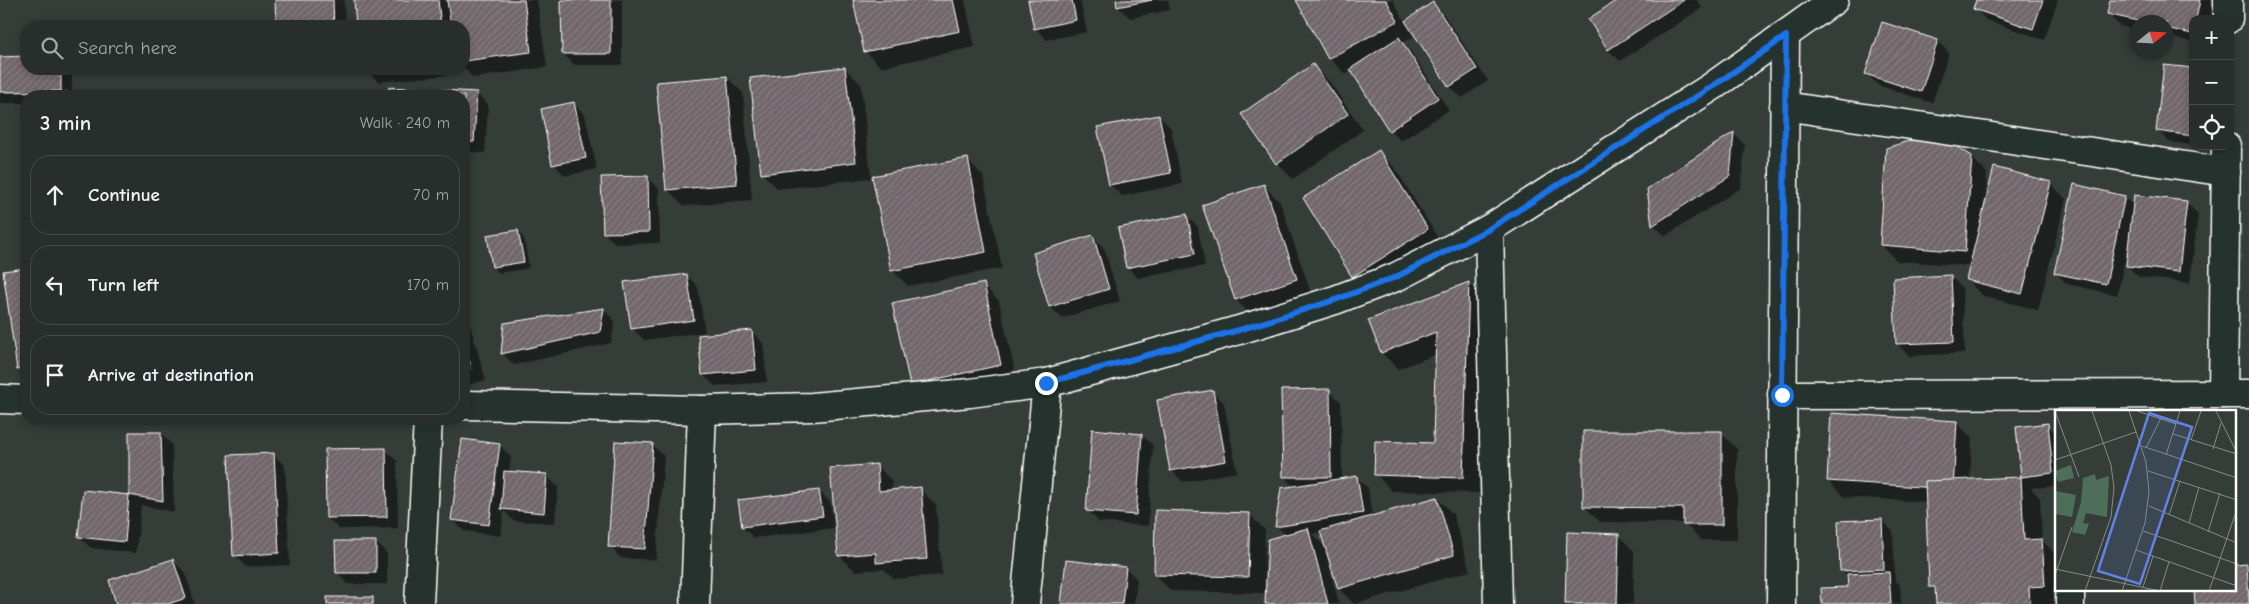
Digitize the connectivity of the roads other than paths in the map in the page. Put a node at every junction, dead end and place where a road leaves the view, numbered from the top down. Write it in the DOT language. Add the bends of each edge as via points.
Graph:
graph roads {
  1 [pos="1834,0"];
  2 [pos="2228,0"];
  3 [pos="2228,15"];
  4 [pos="1786,36"];
  5 [pos="1784,106"];
  6 [pos="2226,159"];
  7 [pos="1489,229"];
  8 [pos="1046,383"];
  9 [pos="2236,394"];
  10 [pos="1782,395"];
  11 [pos="0,399"];
  12 [pos="20,400"];
  13 [pos="2072,403"];
  14 [pos="470,405"];
  15 [pos="702,410"];
  16 [pos="428,425"];
  17 [pos="419,604"];
  18 [pos="695,604"];
  19 [pos="1025,604"];
  20 [pos="1498,604"];
  21 [pos="1781,604"];
  1 -- 4 [label="street"];
  2 -- 3 [label="street"];
  4 -- 5 [label="street"];
  4 -- 7 [label="street"];
  5 -- 6 [label="street"];
  5 -- 10 [label="street"];
  6 -- 9 [label="street"];
  7 -- 8 [label="street" via="1396,277 1335,300"];
  7 -- 20 [label="street"];
  8 -- 15 [label="street" via="812,407"];
  8 -- 19 [label="street"];
  9 -- 13 [label="street"];
  10 -- 13 [label="street"];
  10 -- 21 [label="street"];
  11 -- 12 [label="street"];
  14 -- 15 [label="street"];
  15 -- 18 [label="street"];
  16 -- 17 [label="street"];
}
